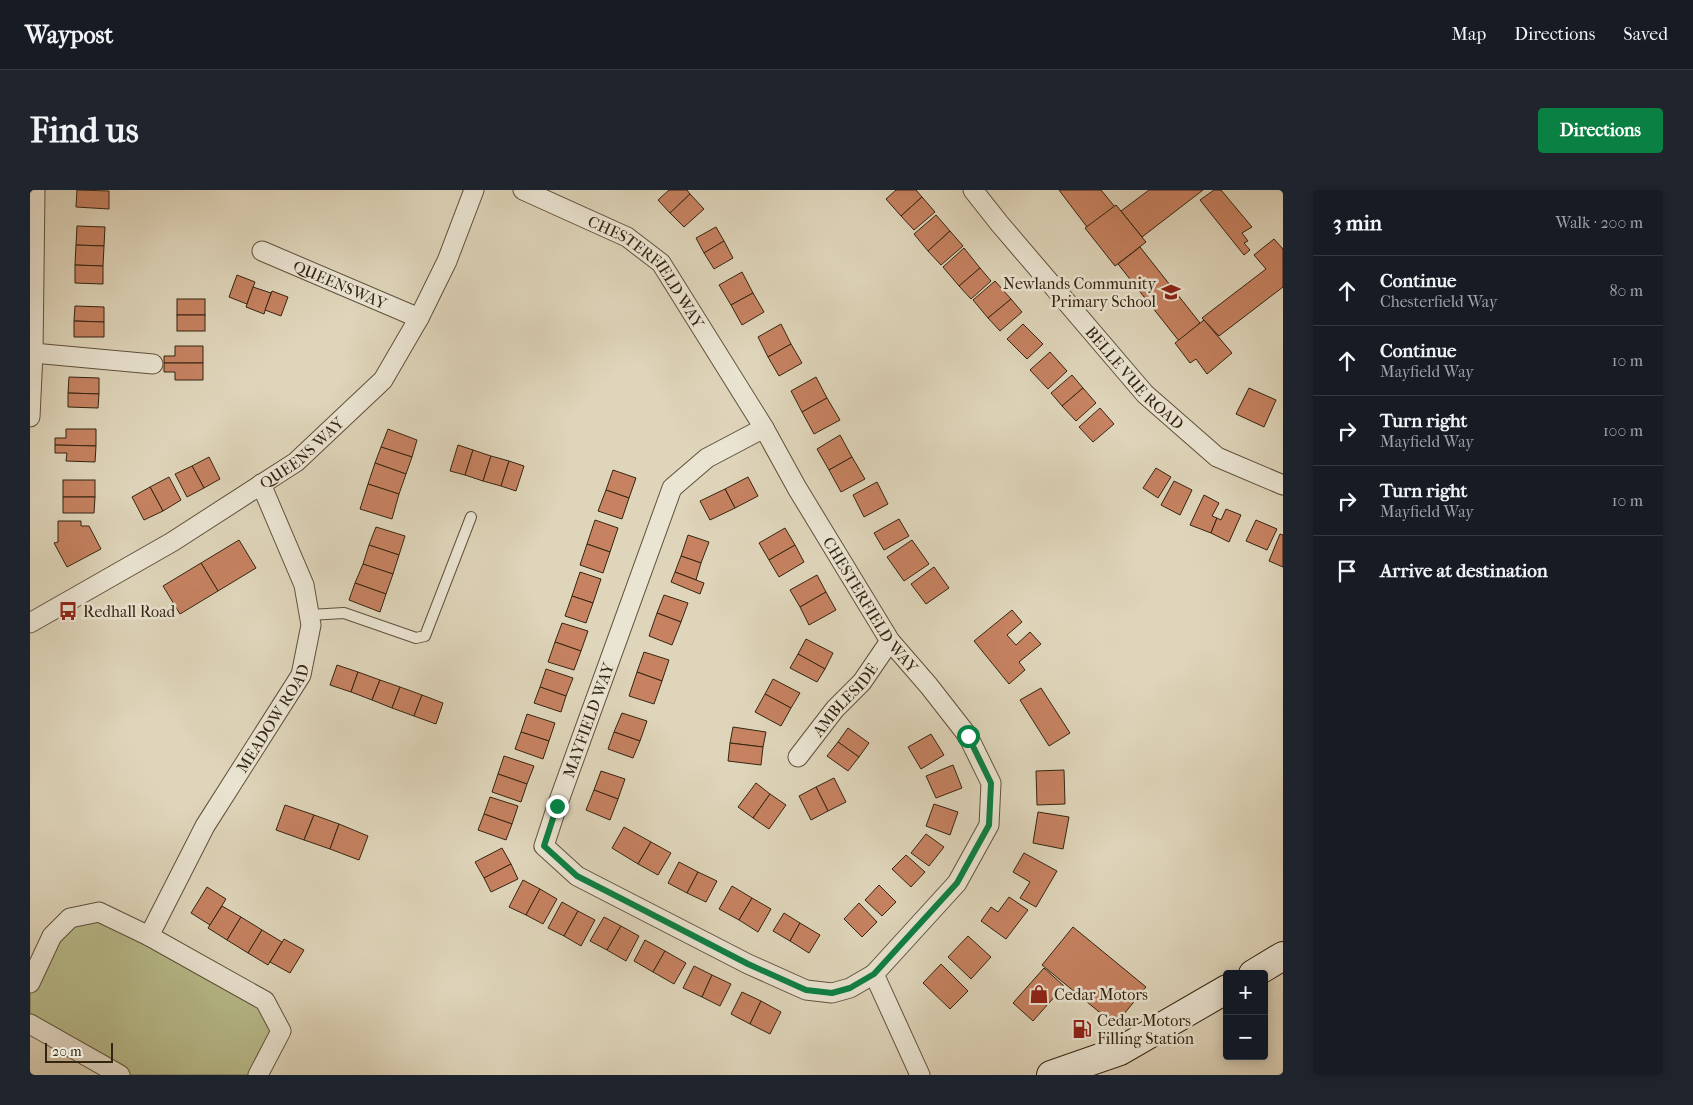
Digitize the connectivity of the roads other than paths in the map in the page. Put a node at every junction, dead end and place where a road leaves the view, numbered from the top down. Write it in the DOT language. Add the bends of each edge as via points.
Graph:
graph roads {
  1 [pos="35,190"];
  2 [pos="474,190"];
  3 [pos="523,190"];
  4 [pos="973,190"];
  5 [pos="262,251"];
  6 [pos="419,318"];
  7 [pos="34,353"];
  8 [pos="153,364"];
  9 [pos="30,417"];
  10 [pos="764,428"];
  11 [pos="1282,480"];
  12 [pos="261,484"];
  13 [pos="471,517"];
  14 [pos="309,615"];
  15 [pos="30,623"];
  16 [pos="890,641"];
  17 [pos="798,757"];
  18 [pos="149,936"];
  19 [pos="1283,956"];
  20 [pos="1260,970"];
  21 [pos="874,974"];
  22 [pos="30,983"];
  23 [pos="1223,991"];
  24 [pos="30,1024"];
  25 [pos="120,1075"];
  26 [pos="258,1075"];
  27 [pos="920,1075"];
  28 [pos="1051,1075"];
  1 -- 7 [label="street"];
  2 -- 6 [label="street, QUEENS WAY" via="447,261"];
  3 -- 10 [label="street, CHESTERFIELD WAY" via="627,237 661,263"];
  4 -- 11 [label="street, BELLE VUE ROAD" via="1145,394 1216,457"];
  5 -- 6 [label="street, QUEENSWAY"];
  6 -- 12 [label="street, QUEENS WAY" via="382,380 296,462"];
  7 -- 8 [label="street"];
  7 -- 9 [label="street"];
  10 -- 16 [label="street, CHESTERFIELD WAY"];
  10 -- 21 [label="street, MAYFIELD WAY" via="707,458 672,488 544,846 577,876 748,964 806,990 832,993 850,988"];
  12 -- 14 [label="street, MEADOW ROAD" via="304,585"];
  12 -- 15 [label="street, QUEENS WAY" via="172,542"];
  13 -- 14 [label="lane" via="425,636 416,638 344,612"];
  14 -- 18 [label="street, MEADOW ROAD" via="301,675 205,826"];
  16 -- 17 [label="street, AMBLESIDE" via="862,682 835,709"];
  16 -- 21 [label="street, CHESTERFIELD WAY" via="968,736 991,783 989,825 957,883"];
  18 -- 22 [label="street" via="98,912 70,918 52,936"];
  18 -- 26 [label="street" via="265,1001 281,1031"];
  19 -- 20 [label="street"];
  21 -- 27 [label="street"];
  23 -- 28 [label="street" via="1120,1051"];
  24 -- 25 [label="street"];
}
